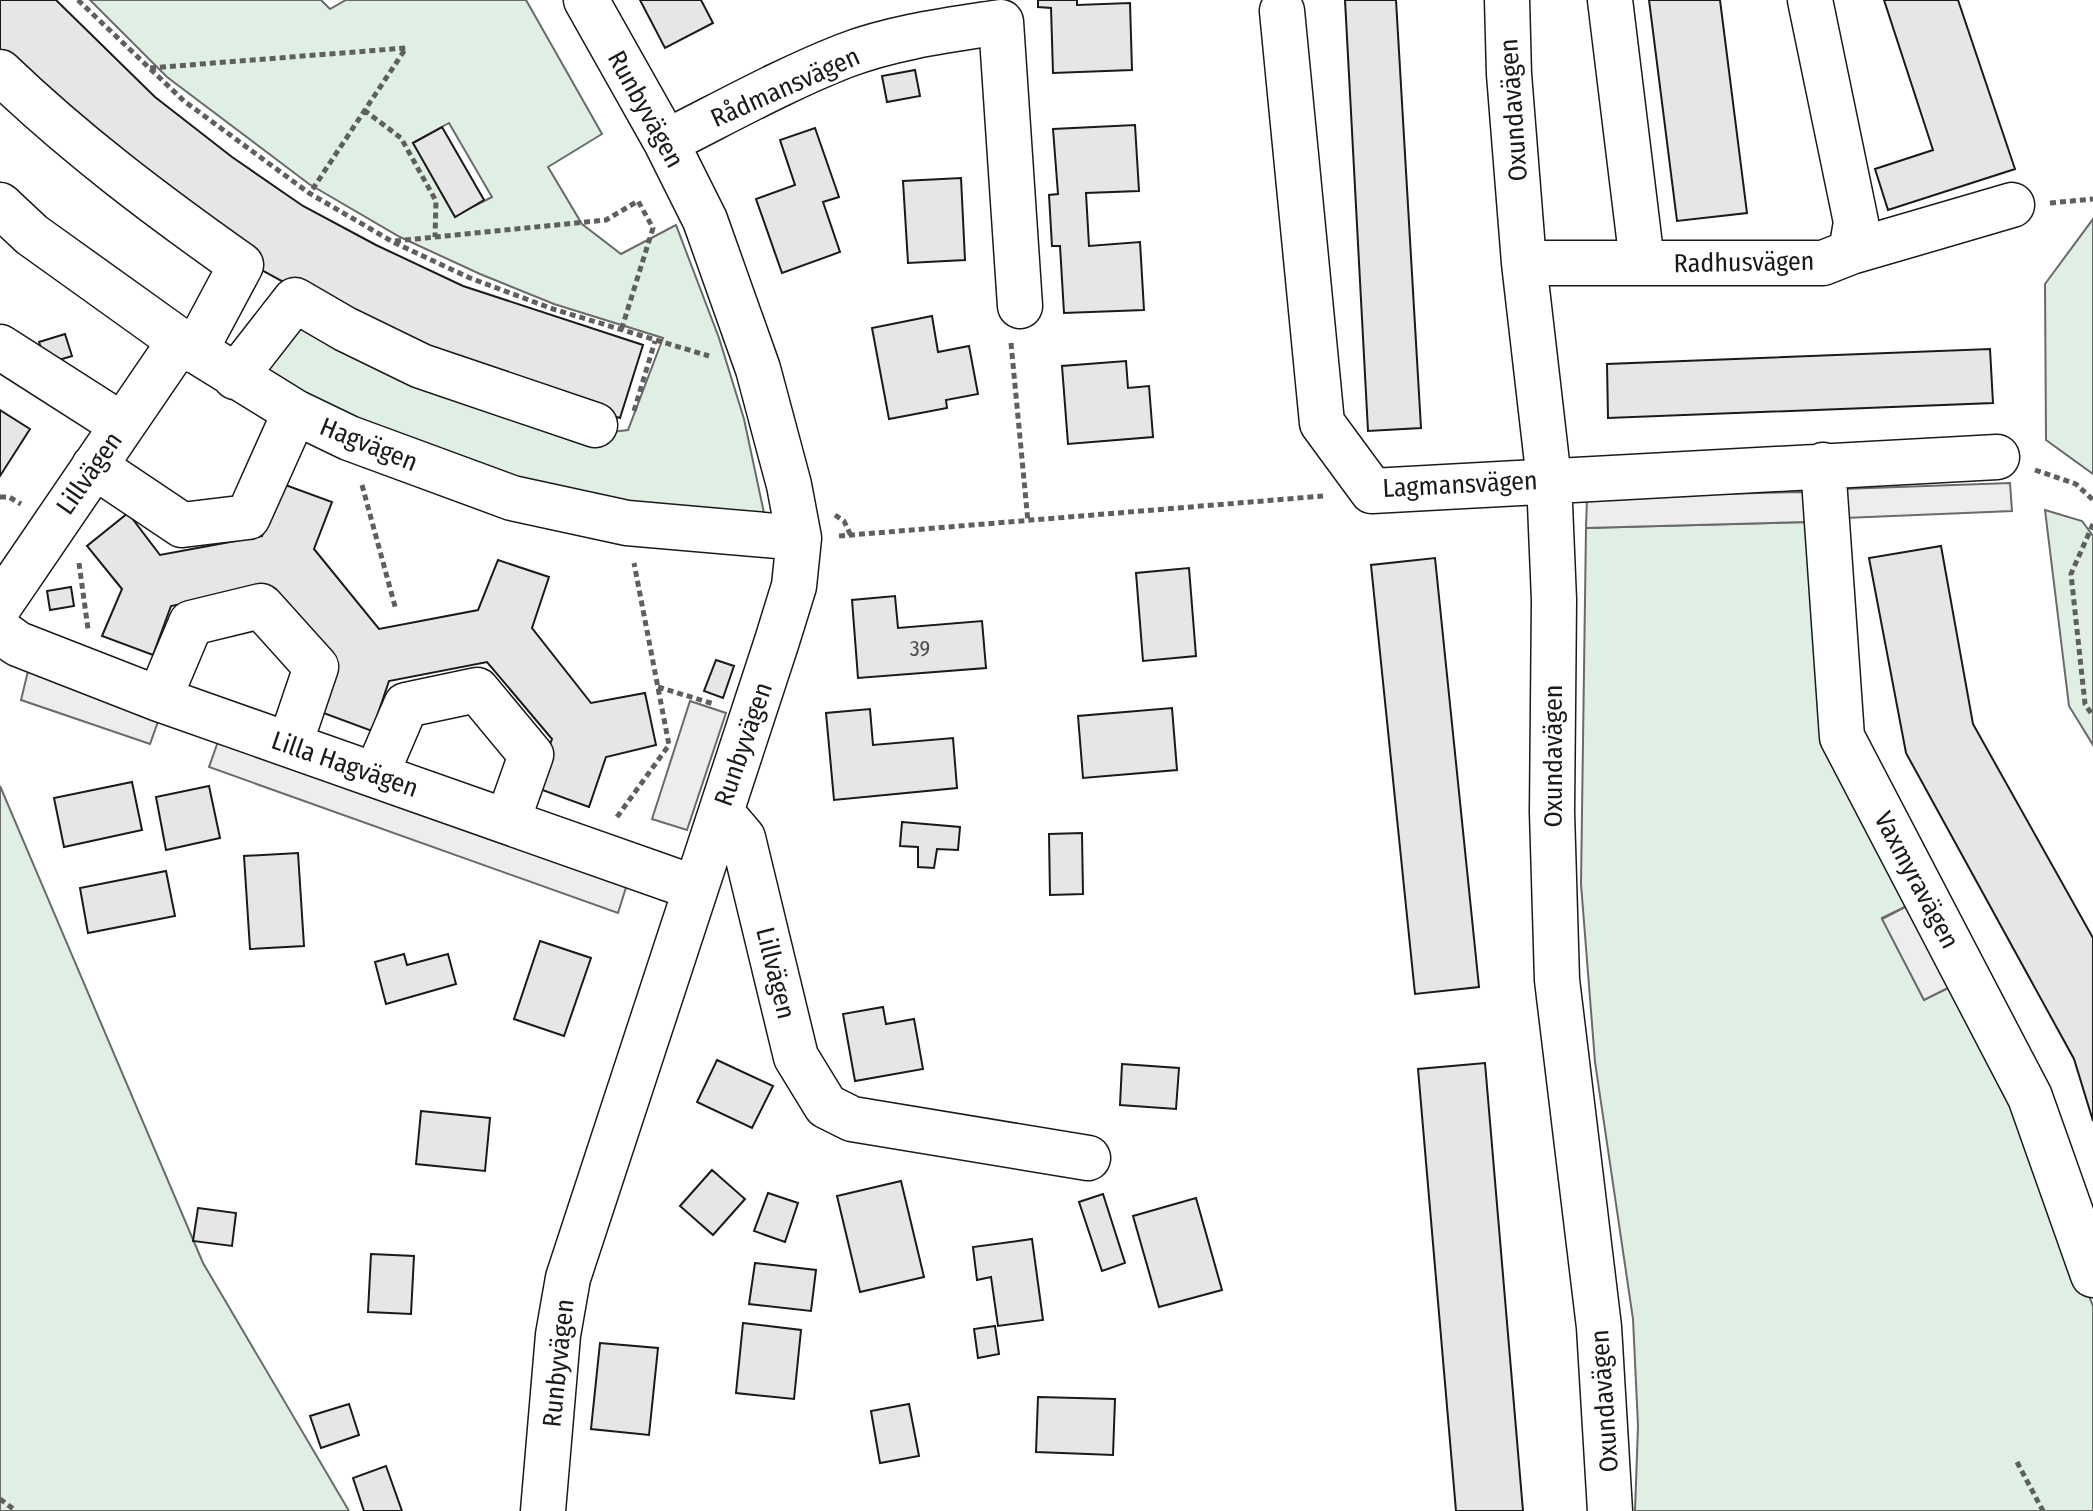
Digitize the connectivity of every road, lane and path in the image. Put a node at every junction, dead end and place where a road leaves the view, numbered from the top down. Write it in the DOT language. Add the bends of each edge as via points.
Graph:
graph roads {
  1 [pos="78,0"];
  2 [pos="586,0"];
  3 [pos="1507,0"];
  4 [pos="1610,0"];
  5 [pos="1810,0"];
  6 [pos="1002,11"];
  7 [pos="1282,11"];
  8 [pos="149,68"];
  9 [pos="0,72"];
  10 [pos="363,110"];
  11 [pos="666,142"];
  12 [pos="309,193"];
  13 [pos="0,205"];
  14 [pos="2012,205"];
  15 [pos="435,237"];
  16 [pos="393,242"];
  17 [pos="1851,252"];
  18 [pos="1642,262"];
  19 [pos="1524,263"];
  20 [pos="1020,306"];
  21 [pos="621,331"];
  22 [pos="655,341"];
  23 [pos="188,346"];
  24 [pos="0,347"];
  25 [pos="758,369"];
  26 [pos="235,377"];
  27 [pos="295,412"];
  28 [pos="122,425"];
  29 [pos="595,425"];
  30 [pos="349,438"];
  31 [pos="1997,457"];
  32 [pos="1823,465"];
  33 [pos="94,466"];
  34 [pos="1549,480"];
  35 [pos="1372,491"];
  36 [pos="2093,500"];
  37 [pos="1028,522"];
  38 [pos="627,523"];
  39 [pos="54,524"];
  40 [pos="2093,524"];
  41 [pos="799,538"];
  42 [pos="0,608"];
  43 [pos="396,610"];
  44 [pos="0,630"];
  45 [pos="94,673"];
  46 [pos="658,687"];
  47 [pos="159,699"];
  48 [pos="2093,716"];
  49 [pos="753,717"];
  50 [pos="290,744"];
  51 [pos="376,775"];
  52 [pos="721,812"];
  53 [pos="508,820"];
  54 [pos="593,851"];
  55 [pos="695,888"];
  56 [pos="1088,1158"];
  57 [pos="2093,1275"];
  58 [pos="2017,1462"];
  59 [pos="0,1499"];
  60 [pos="12,1510"];
  61 [pos="543,1511"];
  62 [pos="1610,1511"];
  63 [pos="2043,1511"];
  1 -- 8 [label="path"];
  2 -- 11 [label="street, Runbyvägen"];
  3 -- 19 [label="street, Oxundavägen"];
  4 -- 18 [label="street"];
  5 -- 17 [label="street, Radhusvägen" via="1856,222"];
  6 -- 11 [label="street, Rådmansvägen" via="846,56"];
  6 -- 20 [label="street, Rådmansvägen"];
  7 -- 35 [label="street, Lagmansvägen" via="1322,423"];
  8 -- 10 [label="path" via="406,48"];
  8 -- 12 [label="path" via="184,101"];
  9 -- 23 [label="street, Lillvägen" via="136,189 241,265"];
  10 -- 12 [label="path"];
  10 -- 15 [label="path" via="401,138 436,201"];
  11 -- 25 [label="street, Runbyvägen" via="705,220"];
  12 -- 16 [label="path"];
  13 -- 23 [label="street, Hagvägen" via="32,235"];
  14 -- 17 [label="street"];
  15 -- 16 [label="path"];
  15 -- 21 [label="path" via="606,220 638,201 653,228"];
  16 -- 21 [label="path" via="470,278"];
  17 -- 18 [label="street, Radhusvägen" via="1823,263"];
  18 -- 19 [label="street, Radhusvägen"];
  19 -- 34 [label="street, Oxundavägen"];
  20 -- 37 [label="path" via="1009,327"];
  21 -- 22 [label="path"];
  22 -- 25 [label="path"];
  22 -- 29 [label="path" via="628,430"];
  23 -- 26 [label="street, Hagvägen"];
  23 -- 28 [label="street, Lillvägen"];
  24 -- 28 [label="street"];
  25 -- 41 [label="street, Runbyvägen"];
  26 -- 27 [label="street, Hagvägen"];
  26 -- 29 [label="street" via="295,300 421,366"];
  27 -- 30 [label="street, Hagvägen"];
  27 -- 33 [label="street" via="248,517 182,525"];
  28 -- 33 [label="street, Lillvägen"];
  30 -- 38 [label="street, Hagvägen" via="512,498"];
  30 -- 43 [label="path"];
  31 -- 32 [label="street, Lagmansvägen"];
  31 -- 36 [label="path" via="2076,484"];
  32 -- 34 [label="street, Lagmansvägen"];
  32 -- 57 [label="street, Vaxmyravägen" via="1842,737 2030,1097"];
  33 -- 39 [label="street, Lillvägen"];
  34 -- 35 [label="street, Lagmansvägen"];
  34 -- 62 [label="street, Oxundavägen" via="1557,980 1599,1327"];
  35 -- 37 [label="path"];
  37 -- 41 [label="path"];
  38 -- 41 [label="street, Hagvägen"];
  38 -- 46 [label="path"];
  39 -- 42 [label="street, Lillvägen"];
  39 -- 45 [label="path" via="75,536"];
  40 -- 48 [label="path" via="2071,574 2085,704"];
  41 -- 49 [label="street, Runbyvägen" via="794,586"];
  42 -- 44 [label="street, Lillvägen"];
  44 -- 45 [label="street, Lilla Hagvägen" via="18,644"];
  45 -- 47 [label="street, Lilla Hagvägen"];
  46 -- 49 [label="path"];
  46 -- 54 [label="path" via="669,745"];
  47 -- 50 [label="street, Lilla Hagvägen"];
  47 -- 50 [label="street" via="191,623 261,606 316,667"];
  49 -- 52 [label="street, Runbyvägen"];
  50 -- 51 [label="street, Lilla Hagvägen"];
  51 -- 53 [label="street, Lilla Hagvägen"];
  51 -- 53 [label="street" via="406,705 477,690 531,755"];
  52 -- 55 [label="street, Runbyvägen"];
  52 -- 56 [label="street, Lillvägen" via="743,838 796,1057 826,1106 852,1119"];
  53 -- 54 [label="street, Lilla Hagvägen"];
  54 -- 55 [label="street, Lilla Hagvägen"];
  55 -- 61 [label="street, Runbyvägen" via="568,1278"];
  58 -- 63 [label="path"];
  59 -- 60 [label="path"];
}
